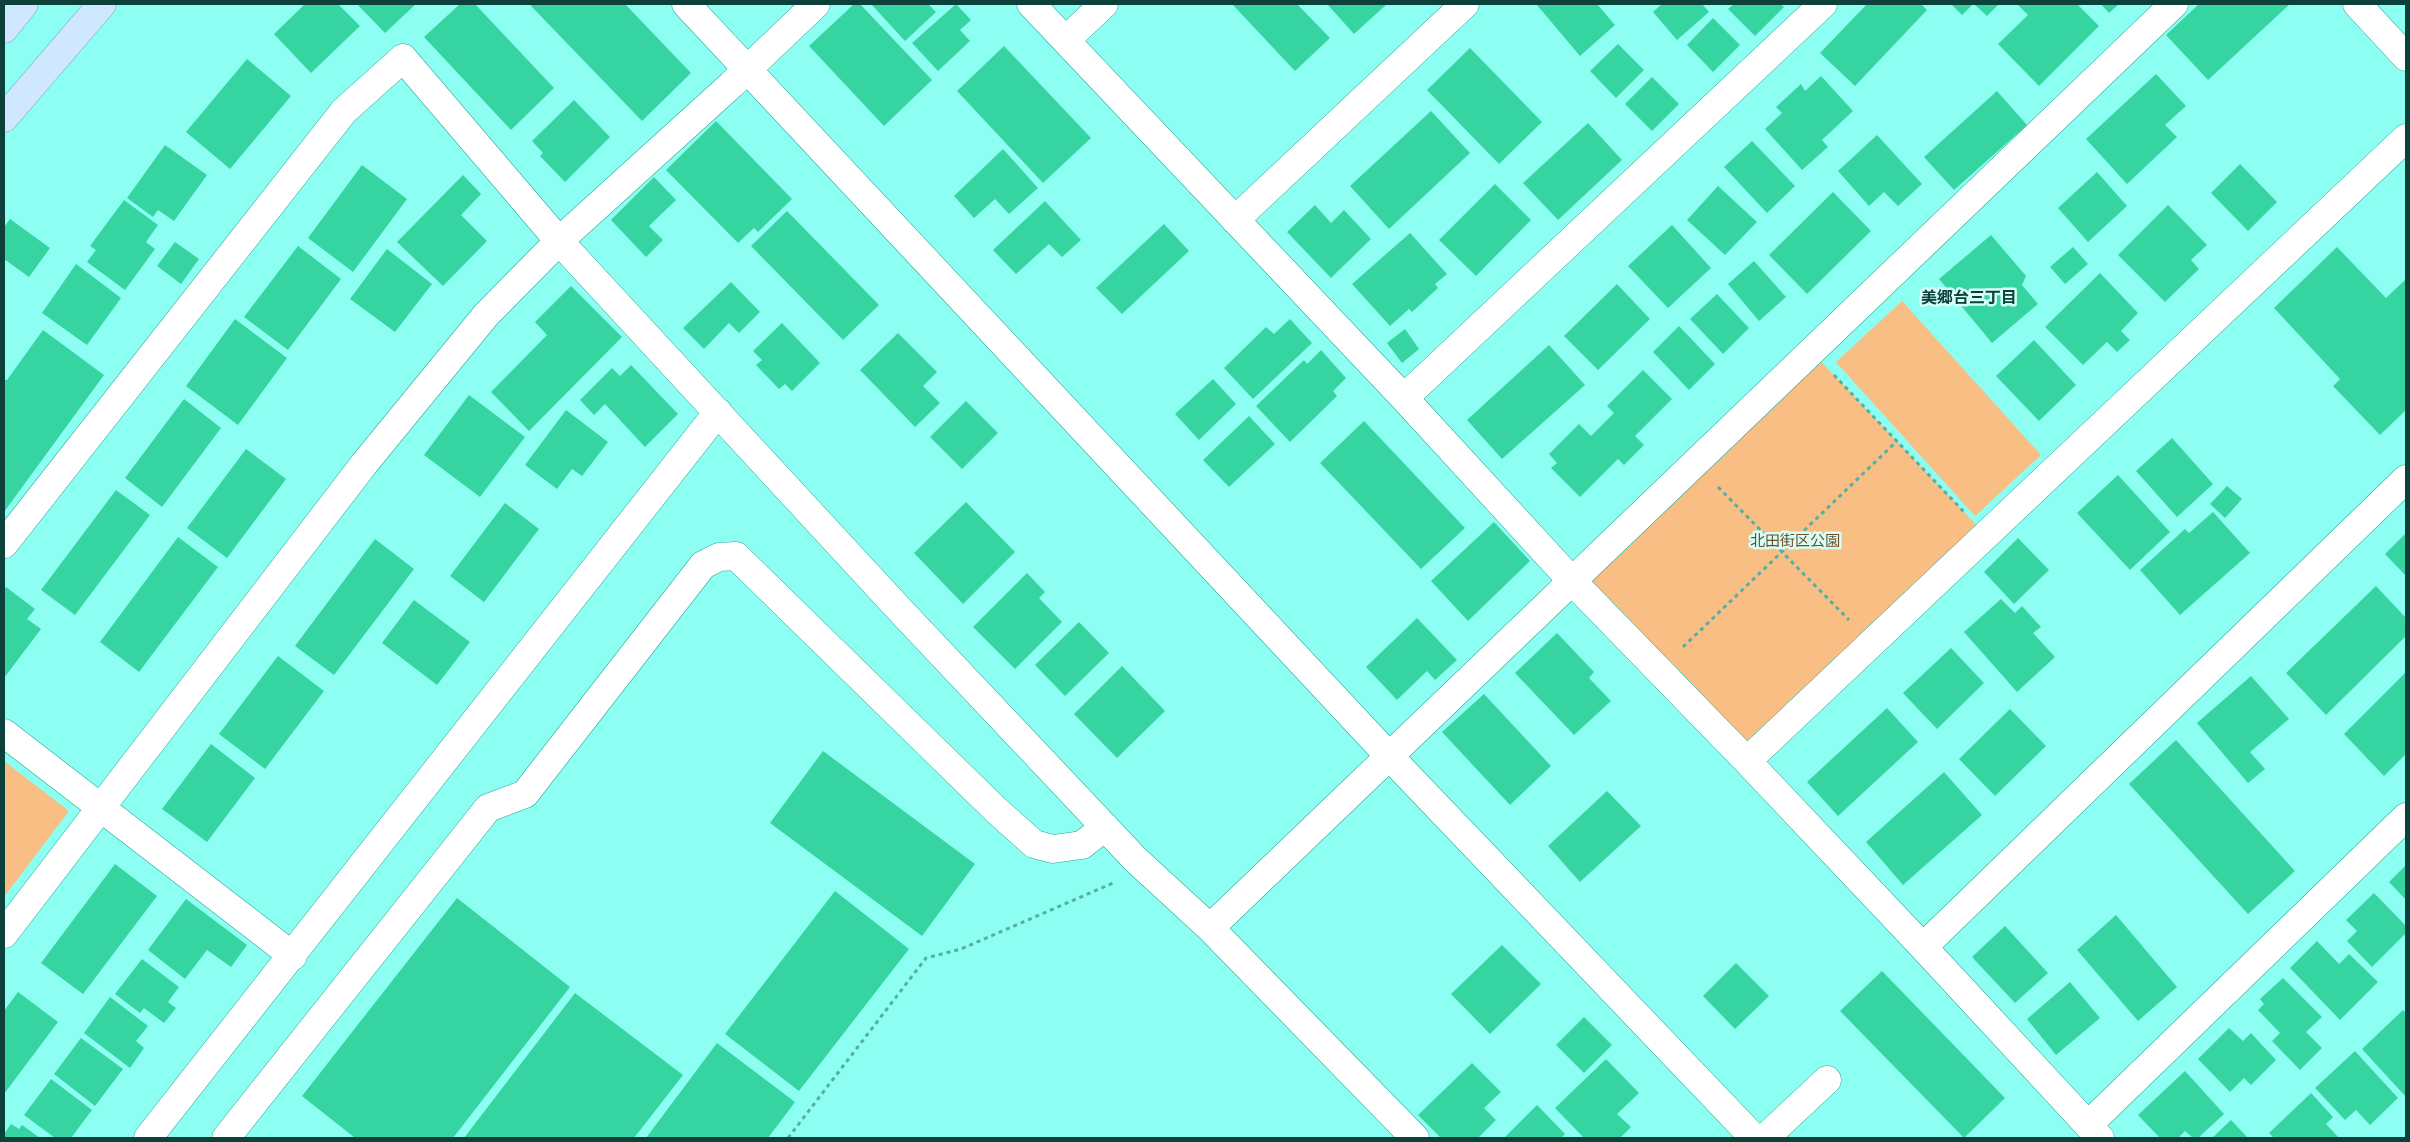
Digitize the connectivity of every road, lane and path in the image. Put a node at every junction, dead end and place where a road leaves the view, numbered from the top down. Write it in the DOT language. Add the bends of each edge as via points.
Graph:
graph roads {
  1 [pos="24,4"];
  2 [pos="102,4"];
  3 [pos="686,4"];
  4 [pos="816,4"];
  5 [pos="1031,4"];
  6 [pos="1104,4"];
  7 [pos="1465,4"];
  8 [pos="1823,4"];
  9 [pos="2174,4"];
  10 [pos="2357,4"];
  11 [pos="4,29"];
  12 [pos="1066,40"];
  13 [pos="2406,57"];
  14 [pos="747,69"];
  15 [pos="4,118"];
  16 [pos="2406,138"];
  17 [pos="1235,220"];
  18 [pos="559,241"];
  19 [pos="1811,351"];
  20 [pos="1404,398"];
  21 [pos="718,412"];
  22 [pos="1897,441"];
  23 [pos="1694,464"];
  24 [pos="2406,479"];
  25 [pos="1987,536"];
  26 [pos="4,544"];
  27 [pos="1782,552"];
  28 [pos="1572,581"];
  29 [pos="1872,644"];
  30 [pos="1659,670"];
  31 [pos="4,733"];
  32 [pos="1390,757"];
  33 [pos="1748,761"];
  34 [pos="101,807"];
  35 [pos="2406,817"];
  36 [pos="1105,827"];
  37 [pos="1117,882"];
  38 [pos="1210,928"];
  39 [pos="4,934"];
  40 [pos="1923,947"];
  41 [pos="293,956"];
  42 [pos="1827,1080"];
  43 [pos="2094,1132"];
  44 [pos="148,1138"];
  45 [pos="226,1138"];
  46 [pos="788,1138"];
  47 [pos="1415,1138"];
  48 [pos="1754,1138"];
  49 [pos="1764,1138"];
  1 -- 11 [label="main road"];
  2 -- 15 [label="main road"];
  3 -- 14 [label="street"];
  4 -- 14 [label="street"];
  5 -- 12 [label="street"];
  6 -- 12 [label="street"];
  7 -- 17 [label="street"];
  8 -- 20 [label="street"];
  9 -- 19 [label="street"];
  10 -- 13 [label="street"];
  12 -- 17 [label="street"];
  14 -- 18 [label="street"];
  14 -- 32 [label="street"];
  16 -- 25 [label="street"];
  17 -- 20 [label="street"];
  18 -- 21 [label="street"];
  18 -- 26 [label="street" via="403,58 344,111"];
  18 -- 34 [label="street" via="486,316 364,464"];
  19 -- 22 [label="path"];
  19 -- 23 [label="street"];
  20 -- 28 [label="street"];
  21 -- 36 [label="street"];
  21 -- 41 [label="street"];
  22 -- 25 [label="path"];
  22 -- 27 [label="path"];
  23 -- 27 [label="path"];
  23 -- 28 [label="street"];
  24 -- 40 [label="street"];
  25 -- 29 [label="street"];
  27 -- 29 [label="path"];
  27 -- 30 [label="path"];
  28 -- 30 [label="street"];
  28 -- 32 [label="street"];
  29 -- 33 [label="street"];
  30 -- 33 [label="street"];
  31 -- 34 [label="street"];
  32 -- 38 [label="street"];
  32 -- 48 [label="street"];
  33 -- 40 [label="street"];
  34 -- 39 [label="street"];
  34 -- 41 [label="street"];
  35 -- 43 [label="street"];
  36 -- 38 [label="street"];
  36 -- 45 [label="street" via="1082,845 1053,849 1034,844 736,556 718,557 703,565 525,794 488,808"];
  37 -- 46 [label="path" via="961,949 926,958"];
  38 -- 47 [label="street"];
  40 -- 43 [label="street"];
  41 -- 44 [label="street"];
  42 -- 49 [label="street"];
}
